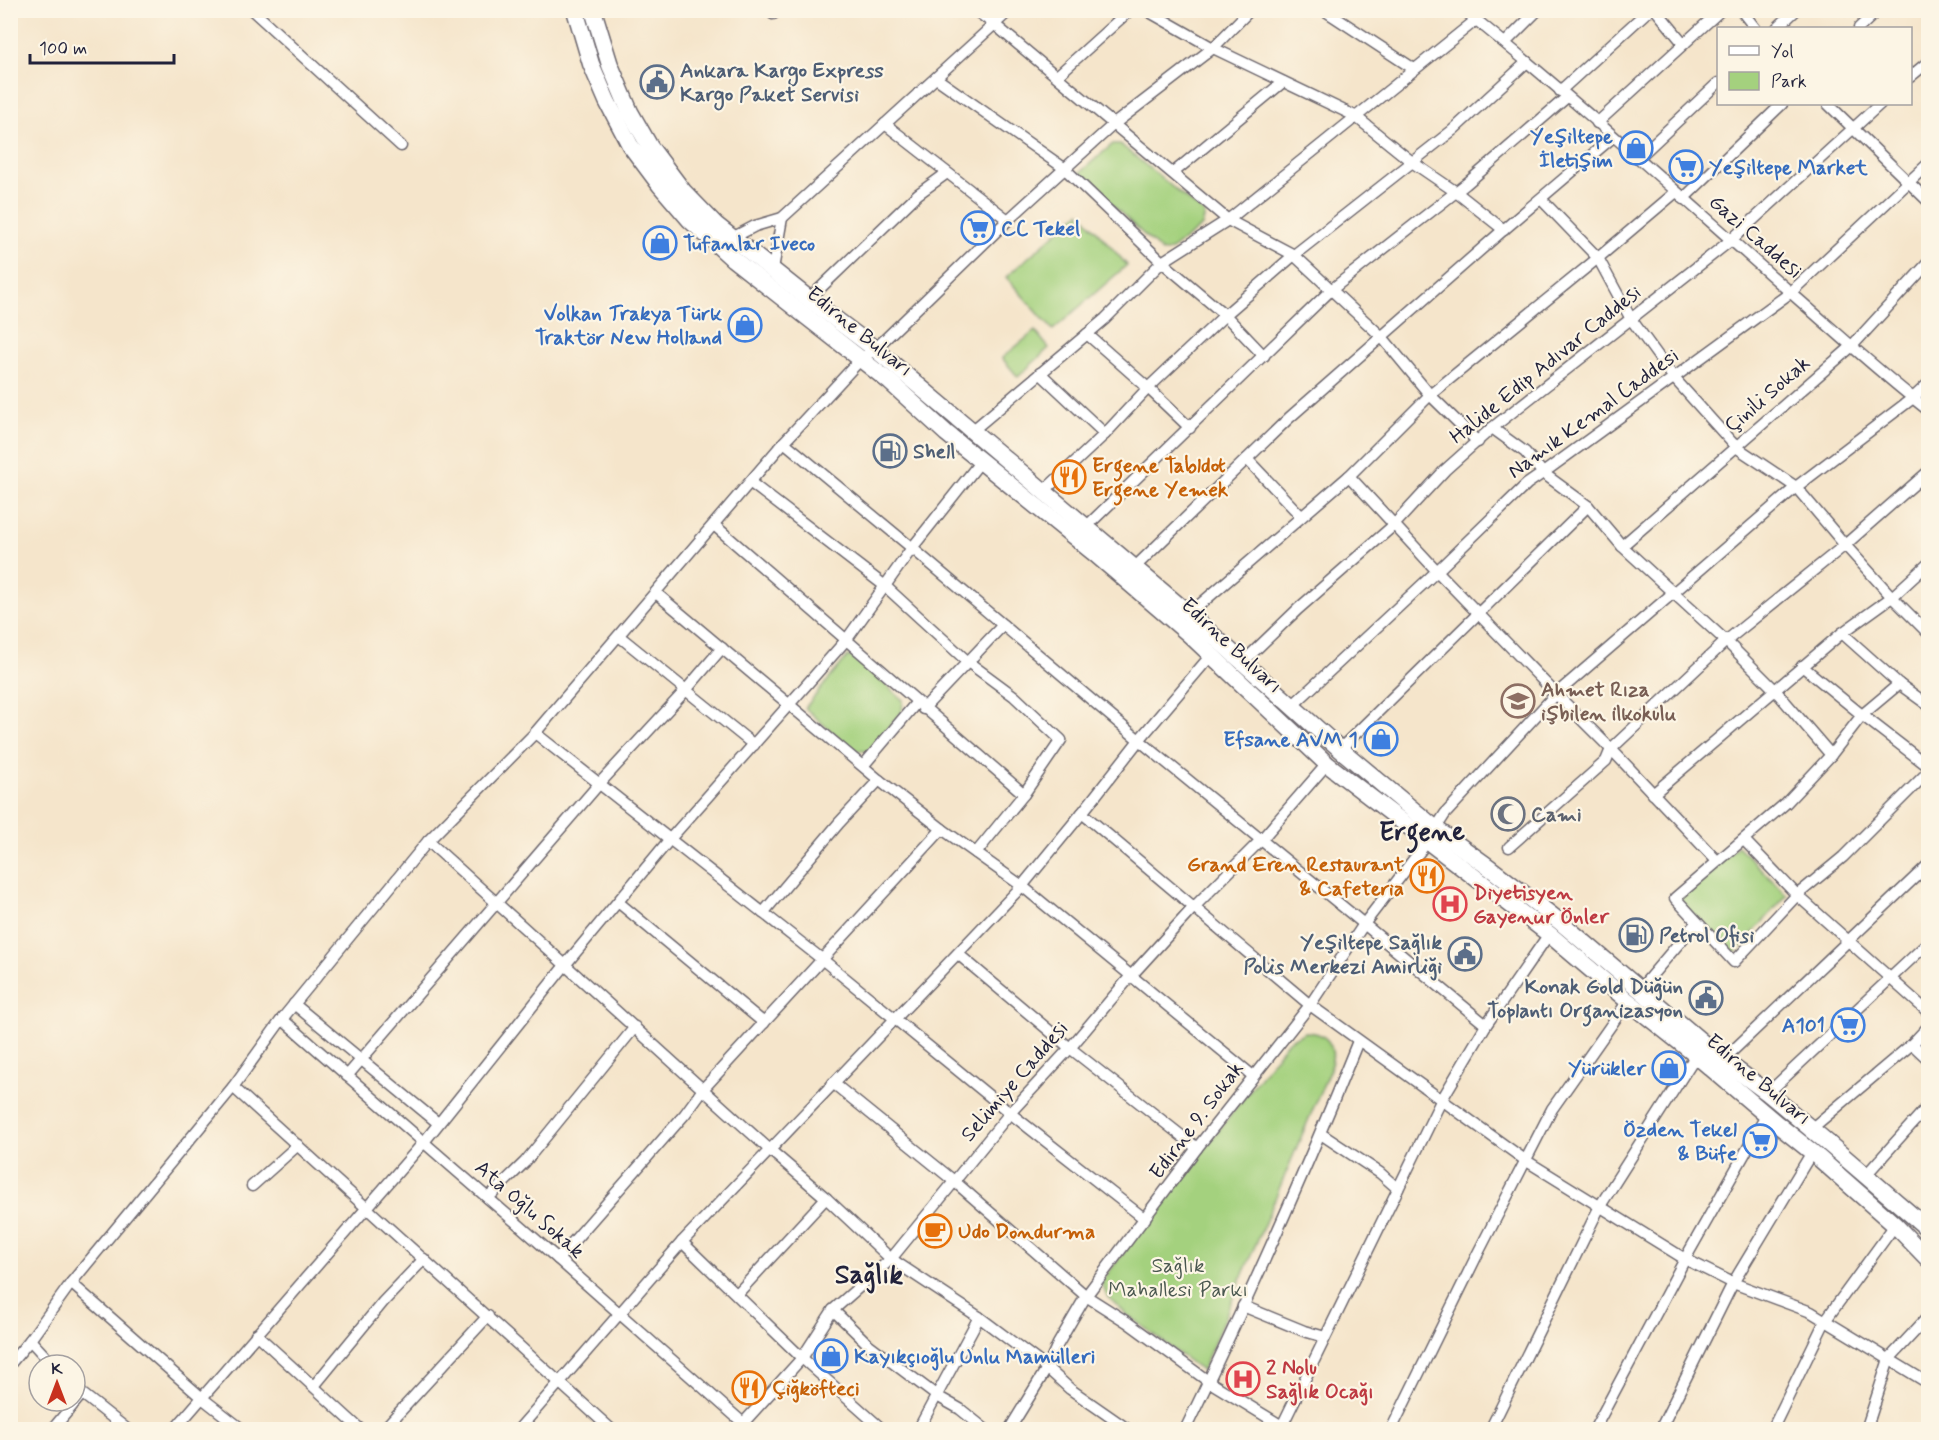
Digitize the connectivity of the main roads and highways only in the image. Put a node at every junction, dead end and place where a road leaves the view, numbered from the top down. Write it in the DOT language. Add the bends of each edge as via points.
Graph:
graph roads {
  1 [pos="575,10"];
  2 [pos="597,13"];
  3 [pos="868,354"];
  4 [pos="1431,835"];
  5 [pos="1926,1220"];
  6 [pos="1929,1259"];
  1 -- 3 [label="highway, Edirne Bulvarı" via="607,101 630,146 660,185 690,220 733,259"];
  2 -- 3 [label="highway, Edirne Bulvarı" via="610,65 630,112 683,191 716,225 773,269"];
  3 -- 4 [label="highway, Edirne Bulvarı" via="972,431 1189,614"];
  3 -- 4 [label="highway, Edirne Bulvarı" via="981,461 1212,654 1327,764"];
  4 -- 5 [label="highway, Edirne Bulvarı" via="1490,868 1559,921 1865,1176"];
  4 -- 6 [label="highway, Edirne Bulvarı" via="1812,1152"];
}
